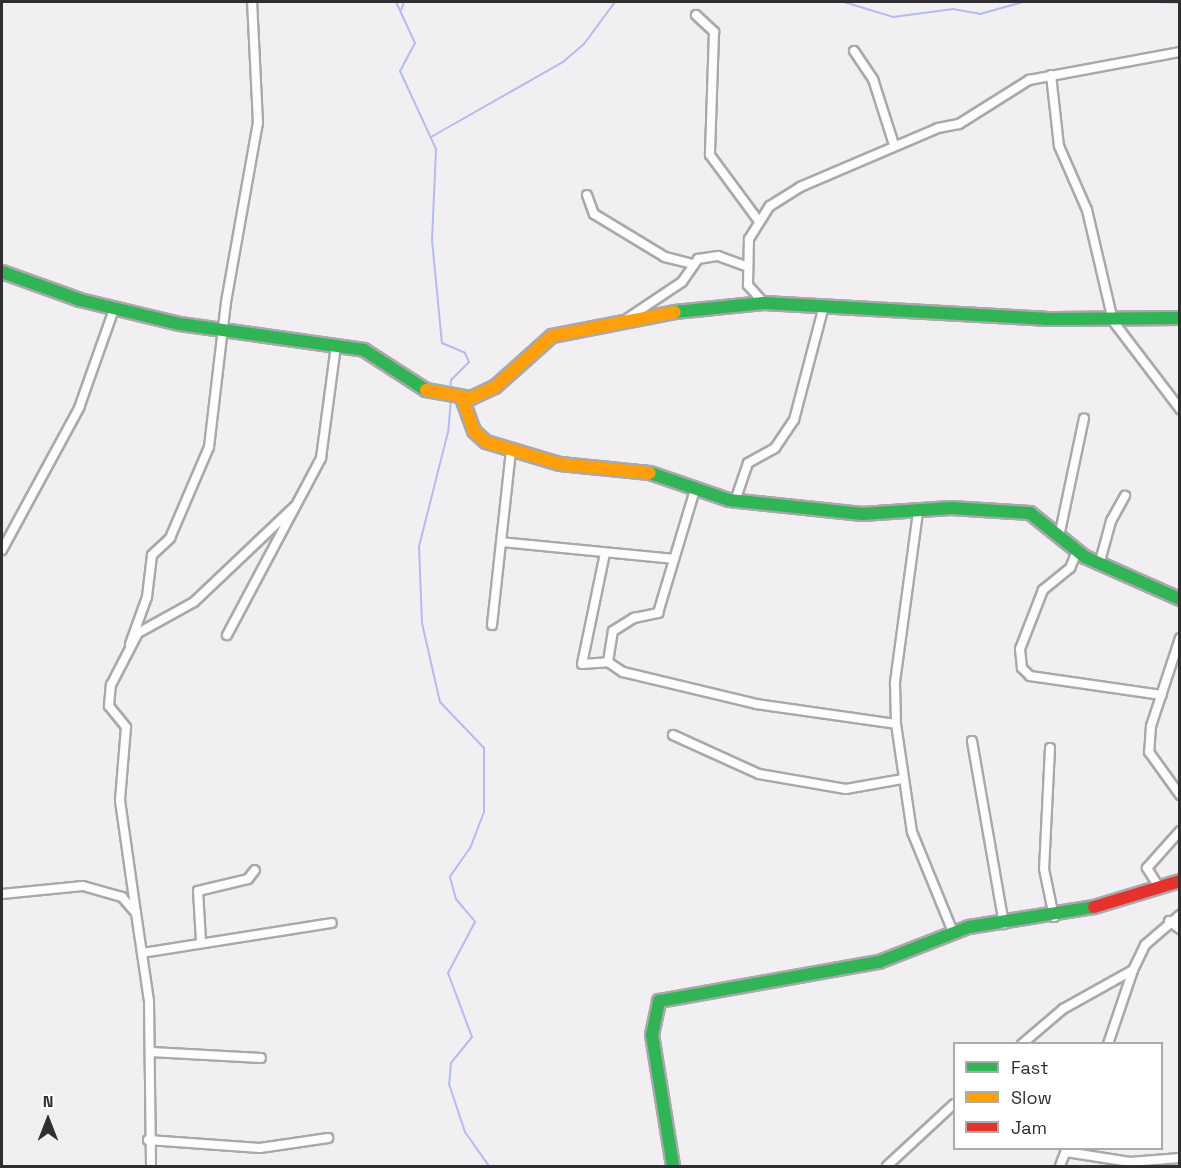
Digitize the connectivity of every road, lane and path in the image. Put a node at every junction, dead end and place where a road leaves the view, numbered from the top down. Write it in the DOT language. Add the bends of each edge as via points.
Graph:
graph roads {
  1 [pos="252,2"];
  2 [pos="696,15"];
  3 [pos="854,51"];
  4 [pos="1179,52"];
  5 [pos="1051,75"];
  6 [pos="894,145"];
  7 [pos="587,195"];
  8 [pos="758,220"];
  9 [pos="693,264"];
  10 [pos="746,266"];
  11 [pos="2,272"];
  12 [pos="764,303"];
  13 [pos="824,306"];
  14 [pos="114,309"];
  15 [pos="628,318"];
  16 [pos="1179,318"];
  17 [pos="1113,321"];
  18 [pos="226,331"];
  19 [pos="336,346"];
  20 [pos="453,396"];
  21 [pos="1179,409"];
  22 [pos="1084,418"];
  23 [pos="511,450"];
  24 [pos="695,490"];
  25 [pos="1125,496"];
  26 [pos="735,501"];
  27 [pos="294,507"];
  28 [pos="918,512"];
  29 [pos="1060,532"];
  30 [pos="501,542"];
  31 [pos="2,550"];
  32 [pos="1077,551"];
  33 [pos="605,553"];
  34 [pos="673,559"];
  35 [pos="1099,565"];
  36 [pos="1179,599"];
  37 [pos="492,625"];
  38 [pos="227,636"];
  39 [pos="1179,638"];
  40 [pos="130,644"];
  41 [pos="608,662"];
  42 [pos="1162,695"];
  43 [pos="896,724"];
  44 [pos="673,735"];
  45 [pos="972,741"];
  46 [pos="1050,748"];
  47 [pos="903,779"];
  48 [pos="1179,795"];
  49 [pos="1179,831"];
  50 [pos="255,870"];
  51 [pos="1179,881"];
  52 [pos="1157,884"];
  53 [pos="2,894"];
  54 [pos="135,913"];
  55 [pos="1179,915"];
  56 [pos="1054,917"];
  57 [pos="1169,921"];
  58 [pos="332,923"];
  59 [pos="1004,924"];
  60 [pos="1179,929"];
  61 [pos="953,932"];
  62 [pos="201,941"];
  63 [pos="142,953"];
  64 [pos="1133,970"];
  65 [pos="1024,1042"];
  66 [pos="1109,1042"];
  67 [pos="151,1052"];
  68 [pos="261,1058"];
  69 [pos="953,1105"];
  70 [pos="328,1138"];
  71 [pos="148,1140"];
  72 [pos="1066,1150"];
  73 [pos="1179,1158"];
  74 [pos="151,1167"];
  75 [pos="673,1167"];
  76 [pos="887,1167"];
  77 [pos="1060,1167"];
  1 -- 18 [label="street" via="258,123 226,302"];
  2 -- 8 [label="street" via="714,32 710,155"];
  3 -- 6 [label="street" via="873,79"];
  4 -- 5 [label="street"];
  5 -- 6 [label="street" via="1029,80 959,124"];
  5 -- 17 [label="street" via="1059,146 1087,210"];
  6 -- 8 [label="street" via="800,187"];
  7 -- 9 [label="street" via="594,214 636,235 660,255"];
  8 -- 10 [label="street"];
  9 -- 10 [label="street" via="718,256"];
  9 -- 15 [label="street" via="682,282"];
  10 -- 12 [label="street" via="748,285"];
  11 -- 14 [label="street"];
  12 -- 13 [label="street"];
  12 -- 15 [label="street"];
  13 -- 17 [label="street"];
  13 -- 26 [label="street" via="794,420 775,448 748,463"];
  14 -- 18 [label="street"];
  14 -- 31 [label="street" via="79,408"];
  15 -- 20 [label="street" via="552,336 482,396"];
  16 -- 17 [label="street"];
  17 -- 21 [label="street"];
  18 -- 19 [label="street"];
  18 -- 40 [label="street" via="209,447 170,538 152,555 147,597"];
  19 -- 20 [label="street" via="364,350 428,392"];
  19 -- 27 [label="street" via="321,458"];
  20 -- 23 [label="street" via="474,432"];
  22 -- 29 [label="street"];
  23 -- 24 [label="street" via="560,464 656,474"];
  23 -- 30 [label="street"];
  24 -- 26 [label="street"];
  24 -- 34 [label="street"];
  25 -- 35 [label="street" via="1111,521"];
  26 -- 28 [label="street" via="851,513"];
  27 -- 38 [label="street"];
  27 -- 40 [label="street" via="194,602 138,633"];
  28 -- 29 [label="street" via="957,508 1030,513"];
  28 -- 43 [label="street" via="895,683"];
  29 -- 32 [label="street"];
  30 -- 33 [label="street"];
  30 -- 37 [label="street"];
  32 -- 35 [label="street"];
  32 -- 42 [label="street" via="1070,568 1043,590 1020,649 1022,668 1030,676"];
  33 -- 34 [label="street"];
  33 -- 41 [label="street" via="582,664"];
  34 -- 41 [label="street" via="658,613 634,618 613,631"];
  35 -- 36 [label="street"];
  39 -- 42 [label="street"];
  40 -- 54 [label="street" via="111,685 110,706 126,727 120,800"];
  41 -- 43 [label="street" via="623,672 756,704"];
  42 -- 48 [label="street" via="1149,752"];
  43 -- 47 [label="street"];
  44 -- 47 [label="street" via="759,774 846,789"];
  45 -- 59 [label="street"];
  46 -- 56 [label="street" via="1044,869"];
  47 -- 61 [label="street" via="919,858"];
  49 -- 52 [label="street" via="1147,868"];
  50 -- 62 [label="street" via="248,879 198,891"];
  51 -- 52 [label="street"];
  52 -- 56 [label="street"];
  53 -- 54 [label="street" via="83,886 122,897"];
  54 -- 63 [label="street"];
  55 -- 57 [label="street"];
  56 -- 59 [label="street"];
  57 -- 60 [label="street"];
  57 -- 64 [label="street" via="1145,945"];
  58 -- 62 [label="street"];
  59 -- 61 [label="street"];
  61 -- 75 [label="street" via="879,962 659,1001 652,1035"];
  62 -- 63 [label="street"];
  63 -- 67 [label="street"];
  64 -- 65 [label="street" via="1064,1009"];
  64 -- 66 [label="street"];
  67 -- 68 [label="street"];
  67 -- 71 [label="street"];
  69 -- 76 [label="street"];
  70 -- 71 [label="street" via="260,1148"];
  71 -- 74 [label="street"];
  72 -- 73 [label="street" via="1130,1162"];
  72 -- 77 [label="street"];
}
